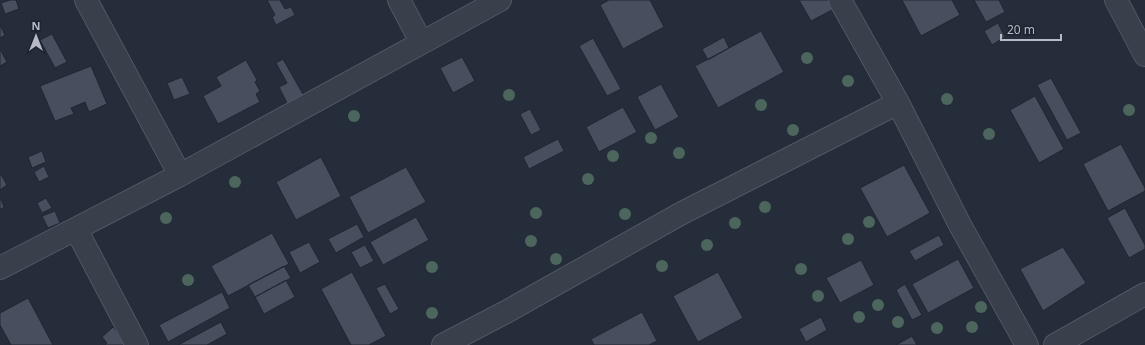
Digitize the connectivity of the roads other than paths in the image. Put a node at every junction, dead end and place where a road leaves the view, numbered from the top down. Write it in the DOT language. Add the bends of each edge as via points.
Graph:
graph roads {
  1 [pos="86,0"];
  2 [pos="399,0"];
  3 [pos="500,0"];
  4 [pos="840,0"];
  5 [pos="1116,0"];
  6 [pos="421,42"];
  7 [pos="1145,55"];
  8 [pos="898,103"];
  9 [pos="180,175"];
  10 [pos="76,229"];
  11 [pos="0,268"];
  12 [pos="1145,294"];
  13 [pos="137,345"];
  14 [pos="443,345"];
  15 [pos="1027,345"];
  16 [pos="1055,345"];
  1 -- 9 [label="street"];
  2 -- 6 [label="street"];
  3 -- 6 [label="street"];
  4 -- 8 [label="street"];
  5 -- 7 [label="street"];
  6 -- 9 [label="street"];
  8 -- 14 [label="street" via="682,214"];
  8 -- 15 [label="street" via="960,225"];
  9 -- 10 [label="street"];
  10 -- 11 [label="street"];
  10 -- 13 [label="street"];
  12 -- 16 [label="street"];
}
